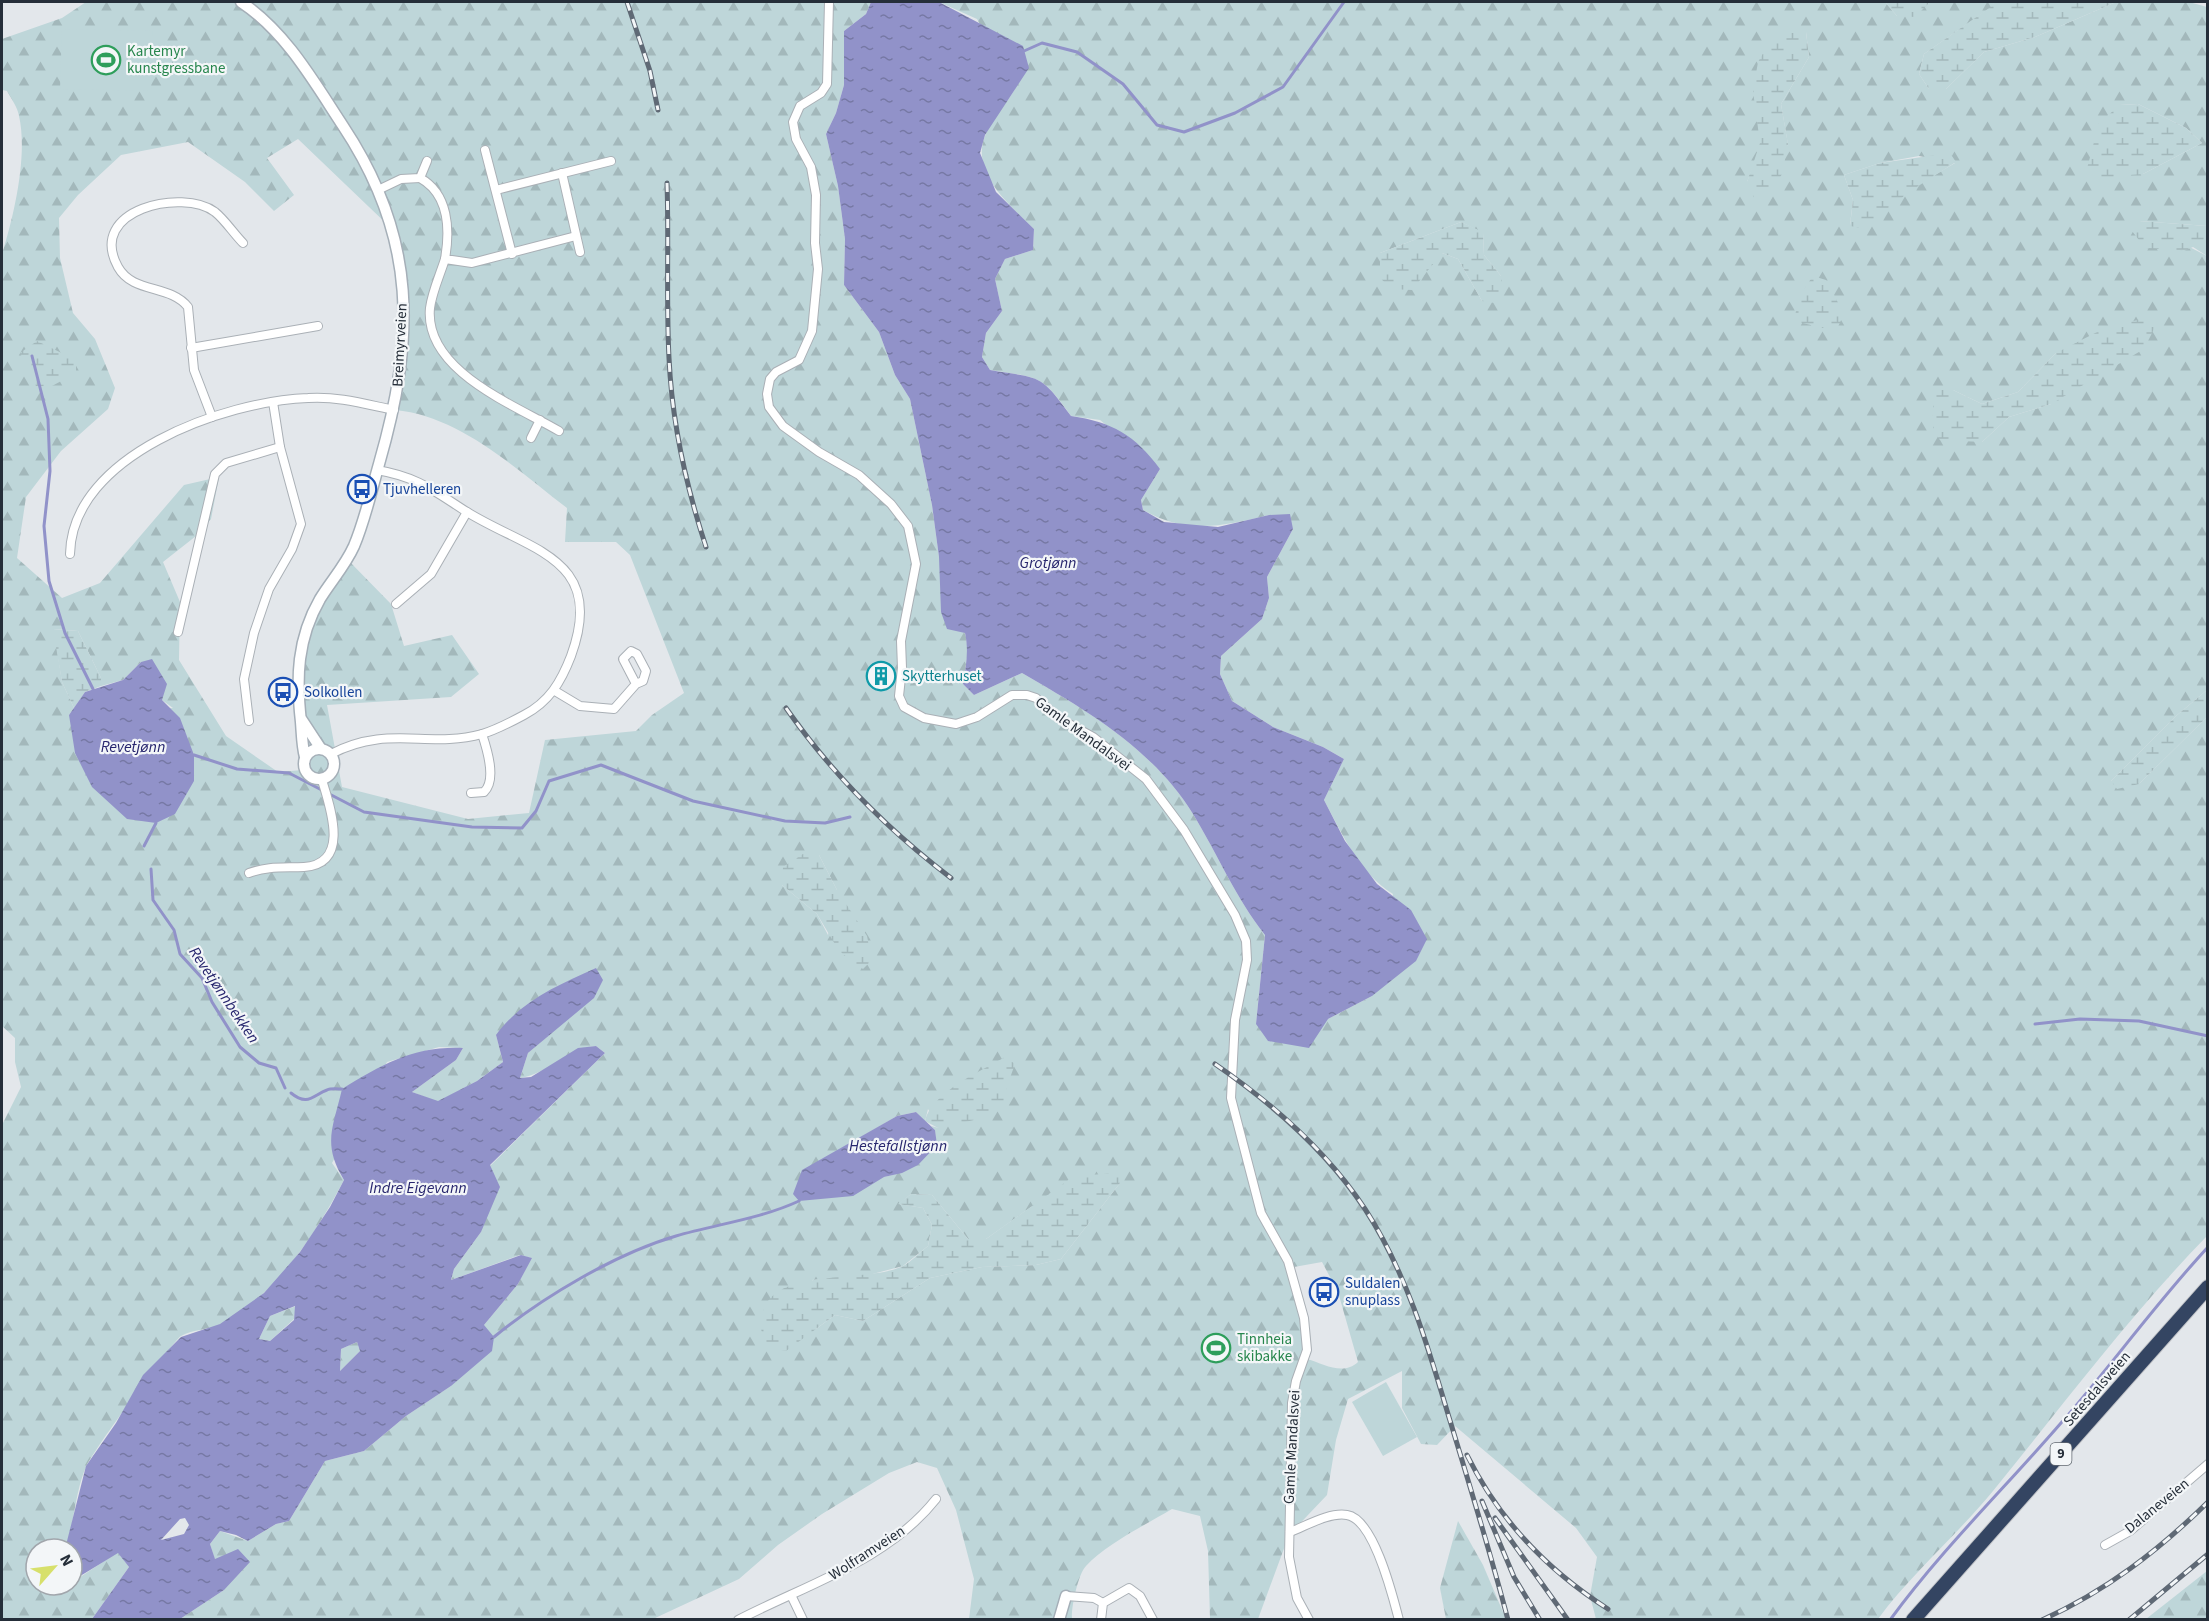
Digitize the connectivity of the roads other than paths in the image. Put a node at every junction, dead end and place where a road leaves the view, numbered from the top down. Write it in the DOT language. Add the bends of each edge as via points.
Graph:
graph roads {
  1 [pos="241,2"];
  2 [pos="830,2"];
  3 [pos="485,150"];
  4 [pos="428,161"];
  5 [pos="610,161"];
  6 [pos="562,173"];
  7 [pos="420,178"];
  8 [pos="378,190"];
  9 [pos="496,190"];
  10 [pos="576,236"];
  11 [pos="243,243"];
  12 [pos="580,252"];
  13 [pos="512,254"];
  14 [pos="445,259"];
  15 [pos="318,326"];
  16 [pos="191,348"];
  17 [pos="273,402"];
  18 [pos="394,410"];
  19 [pos="212,417"];
  20 [pos="540,420"];
  21 [pos="559,431"];
  22 [pos="531,438"];
  23 [pos="280,447"];
  24 [pos="377,470"];
  25 [pos="467,512"];
  26 [pos="70,554"];
  27 [pos="396,604"];
  28 [pos="178,632"];
  29 [pos="636,684"];
  30 [pos="555,691"];
  31 [pos="300,717"];
  32 [pos="249,721"];
  33 [pos="482,734"];
  34 [pos="326,752"];
  35 [pos="305,758"];
  36 [pos="322,780"];
  37 [pos="471,793"];
  38 [pos="249,873"];
  39 [pos="2208,1287"];
  40 [pos="2208,1464"];
  41 [pos="936,1499"];
  42 [pos="1290,1532"];
  43 [pos="2105,1545"];
  44 [pos="791,1595"];
  45 [pos="1066,1596"];
  46 [pos="1103,1603"];
  47 [pos="738,1620"];
  48 [pos="803,1620"];
  49 [pos="1059,1620"];
  50 [pos="1101,1620"];
  51 [pos="1153,1620"];
  52 [pos="1309,1620"];
  53 [pos="1398,1620"];
  54 [pos="1913,1620"];
  1 -- 8 [label="street, Breimyrveien" via="294,53 349,135"];
  2 -- 42 [label="street, Gamle Mandalsvei" via="826,84 797,110 793,122 796,140 813,173 816,195 818,269 812,331 799,360 770,379 769,406 783,426 859,475 908,525 916,564 901,641 898,696 904,707 924,718 956,724 1012,695 1036,698 1060,719 1093,737 1150,784 1180,824 1239,922 1247,960 1235,1020 1231,1098 1261,1213 1295,1281 1307,1343 1292,1403"];
  3 -- 9 [label="street"];
  4 -- 7 [label="street"];
  5 -- 6 [label="street"];
  6 -- 9 [label="street"];
  6 -- 10 [label="street"];
  7 -- 8 [label="street" via="401,179"];
  7 -- 14 [label="street" via="435,191 446,215 449,236"];
  8 -- 18 [label="street, Breimyrveien" via="398,251 404,298 403,357"];
  9 -- 13 [label="street"];
  10 -- 12 [label="street"];
  10 -- 13 [label="street"];
  11 -- 16 [label="street" via="214,212 186,204 144,207 130,213 119,225 112,250 119,270 133,282 173,294 184,302 190,314"];
  13 -- 14 [label="street" via="472,263"];
  14 -- 20 [label="street" via="430,307 431,326 439,348 470,379"];
  15 -- 16 [label="street"];
  16 -- 19 [label="street" via="194,370"];
  17 -- 18 [label="street" via="334,398"];
  17 -- 19 [label="street"];
  17 -- 23 [label="street"];
  18 -- 24 [label="street, Breimyrveien"];
  19 -- 26 [label="street" via="113,469 71,533"];
  20 -- 21 [label="street"];
  20 -- 22 [label="street"];
  23 -- 28 [label="street" via="226,463 215,474"];
  23 -- 32 [label="street" via="301,524 269,589 254,633 244,680"];
  24 -- 25 [label="street" via="424,483"];
  24 -- 31 [label="street, Breimyrveien" via="353,548 318,602 303,639 296,681"];
  25 -- 27 [label="street" via="430,574"];
  25 -- 30 [label="street" via="543,551 559,563 570,579 579,601 579,626 569,662"];
  29 -- 30 [label="street" via="624,701 610,711 574,704"];
  30 -- 33 [label="street" via="533,710"];
  31 -- 34 [label="street, Breimyrveien"];
  31 -- 35 [label="street, Breimyrveien"];
  33 -- 34 [label="street" via="379,738"];
  33 -- 37 [label="street" via="489,756 489,783 484,792"];
  34 -- 35 [label="street" via="312,751"];
  34 -- 36 [label="street" via="334,763 333,772"];
  35 -- 36 [label="street" via="305,771"];
  36 -- 38 [label="street" via="334,823 332,849 327,856 312,866 268,867"];
  39 -- 54 [label="highway, Setesdalsveien / 9"];
  40 -- 43 [label="street, Dalaneveien" via="2130,1531"];
  41 -- 44 [label="street, Wolframveien" via="915,1521 875,1551"];
  42 -- 52 [label="street, Gamle Mandalsvei" via="1292,1584"];
  42 -- 53 [label="street, Gamle Mandalsvei" via="1327,1518 1353,1517 1379,1556"];
  44 -- 47 [label="street, Wolframveien"];
  44 -- 48 [label="street"];
  45 -- 46 [label="street" via="1094,1598"];
  45 -- 49 [label="street"];
  46 -- 50 [label="street"];
  46 -- 51 [label="street" via="1129,1588 1140,1596"];
}
